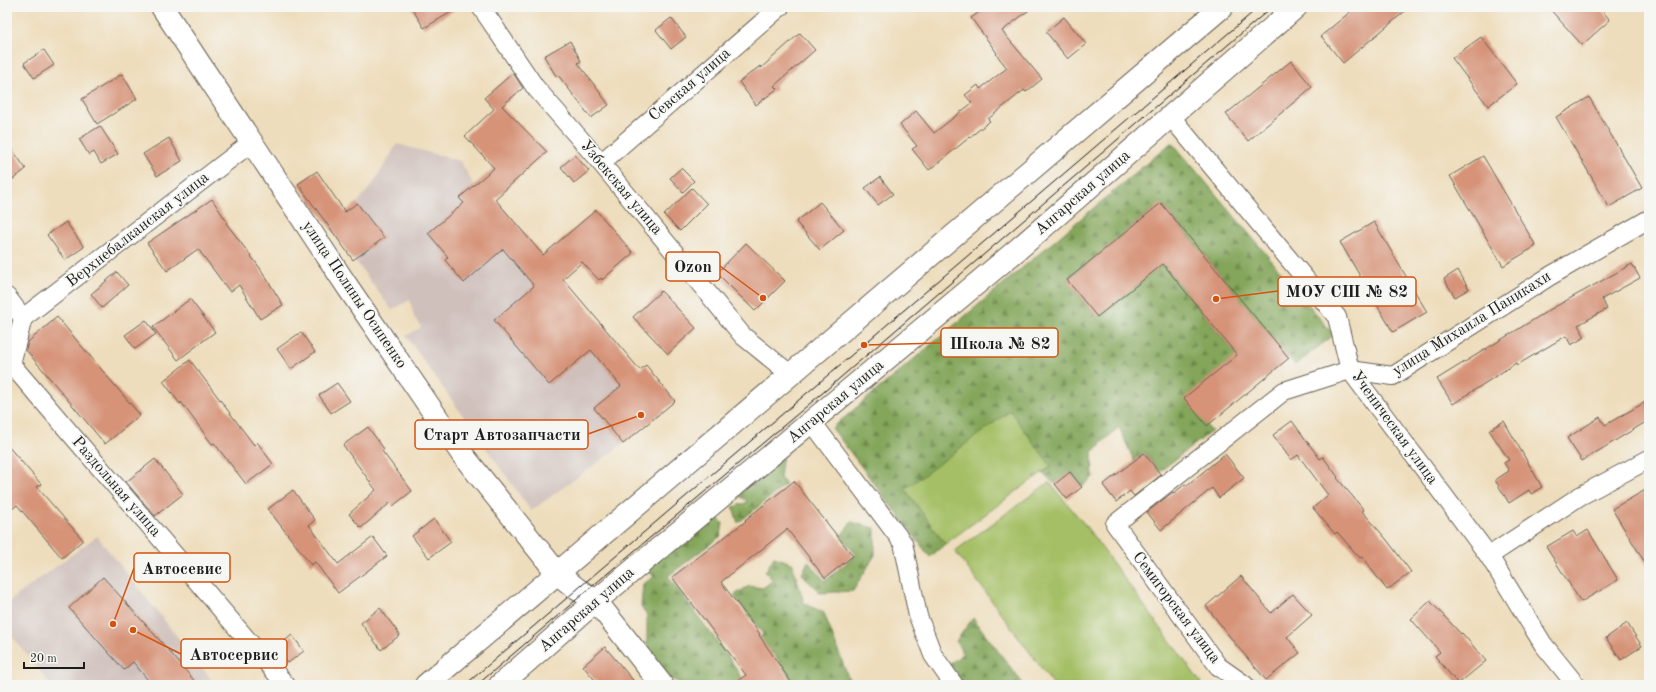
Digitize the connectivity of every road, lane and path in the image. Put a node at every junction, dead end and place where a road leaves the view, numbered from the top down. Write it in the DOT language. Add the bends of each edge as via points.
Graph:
graph roads {
  1 [pos="162,7"];
  2 [pos="481,7"];
  3 [pos="780,7"];
  4 [pos="1222,7"];
  5 [pos="1296,7"];
  6 [pos="1171,117"];
  7 [pos="252,142"];
  8 [pos="601,163"];
  9 [pos="1649,219"];
  10 [pos="7,297"];
  11 [pos="23,318"];
  12 [pos="13,340"];
  13 [pos="1350,370"];
  14 [pos="790,374"];
  15 [pos="812,422"];
  16 [pos="1649,459"];
  17 [pos="1115,524"];
  18 [pos="1489,556"];
  19 [pos="558,574"];
  20 [pos="596,601"];
  21 [pos="286,685"];
  22 [pos="426,685"];
  23 [pos="500,685"];
  24 [pos="662,685"];
  25 [pos="954,685"];
  26 [pos="1245,685"];
  27 [pos="1576,685"];
  1 -- 7 [label="main road, улица Полины Осипенко"];
  2 -- 8 [label="street, Узбекская улица" via="535,87"];
  3 -- 8 [label="street, Севская улица"];
  4 -- 14 [label="main road"];
  5 -- 6 [label="main road, Ангарская улица"];
  6 -- 13 [label="street, Ученическая улица" via="1337,317"];
  6 -- 15 [label="main road, Ангарская улица"];
  7 -- 11 [label="street, Верхнебалканская улица"];
  7 -- 19 [label="main road, улица Полины Осипенко" via="462,454"];
  8 -- 14 [label="street, Узбекская улица" via="743,336"];
  9 -- 13 [label="street, улица Михаила Паникахи" via="1550,276 1392,376"];
  10 -- 11 [label="street"];
  11 -- 12 [label="street, Раздольная улица"];
  12 -- 21 [label="street, Раздольная улица" via="10,364"];
  13 -- 17 [label="street, улица Михаила Паникахи" via="1284,391"];
  13 -- 18 [label="street, Ученическая улица"];
  14 -- 19 [label="main road"];
  15 -- 20 [label="main road, Ангарская улица"];
  15 -- 25 [label="street" via="903,543 918,616 933,655"];
  16 -- 18 [label="street" via="1580,496"];
  17 -- 26 [label="street, Семигорская улица" via="1218,666"];
  18 -- 27 [label="street, Ученическая улица" via="1543,644"];
  19 -- 20 [label="main road, улица Полины Осипенко"];
  19 -- 22 [label="main road"];
  20 -- 23 [label="main road, Ангарская улица"];
  20 -- 24 [label="main road"];
}
